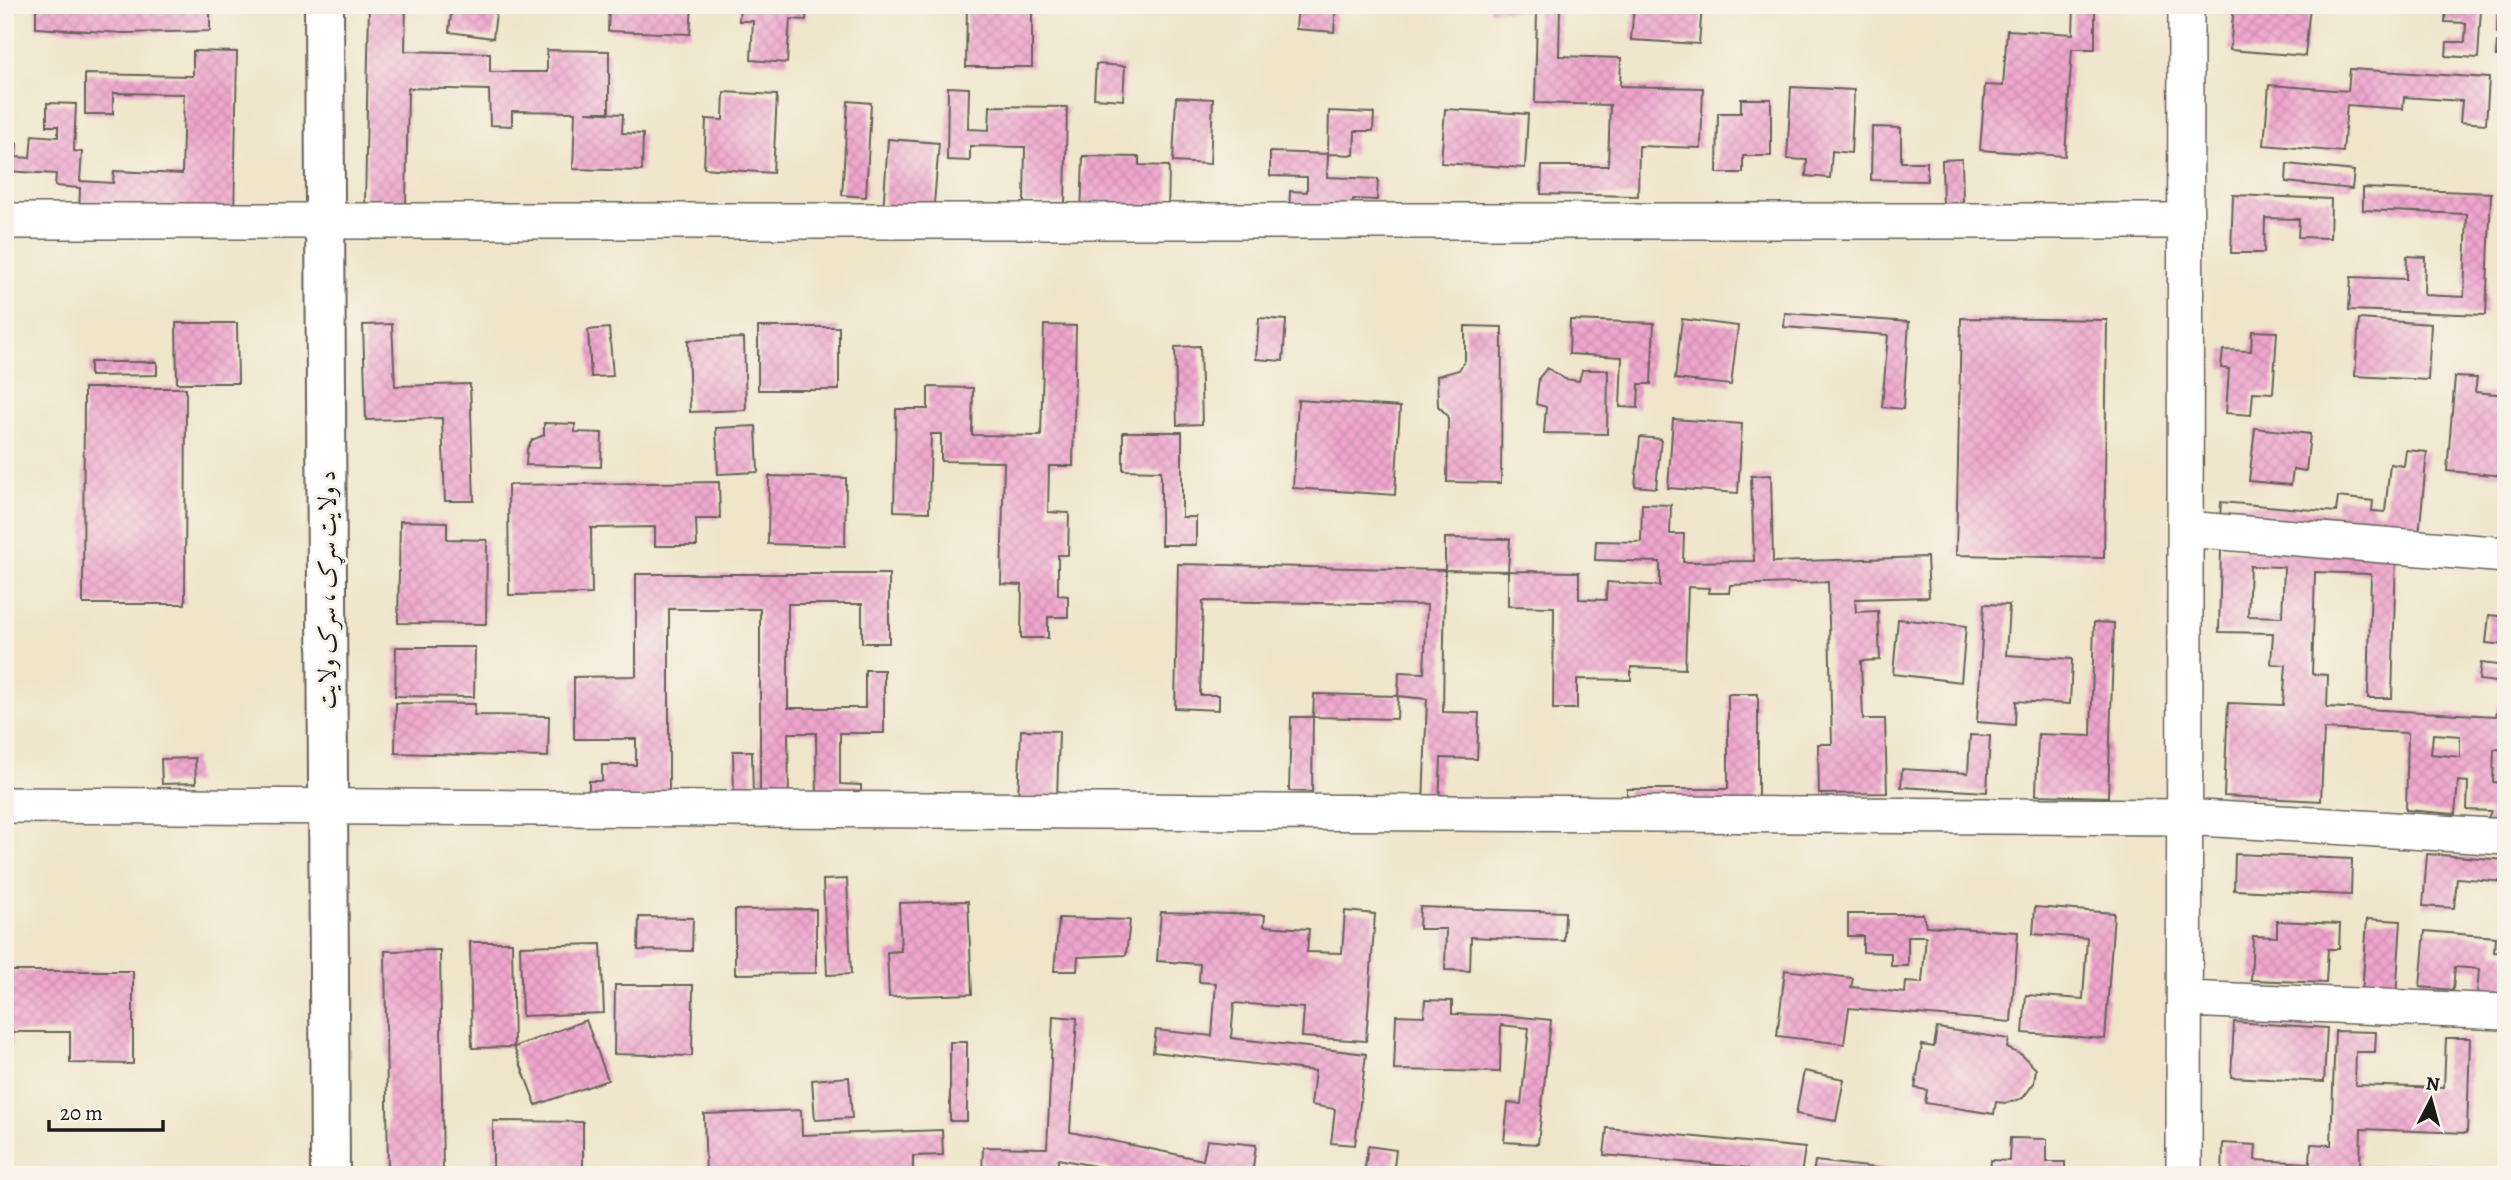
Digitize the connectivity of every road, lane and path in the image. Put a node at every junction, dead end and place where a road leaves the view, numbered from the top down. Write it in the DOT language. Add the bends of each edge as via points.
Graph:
graph roads {
  1 [pos="324,5"];
  2 [pos="2186,5"];
  3 [pos="5,221"];
  4 [pos="2185,221"];
  5 [pos="325,222"];
  6 [pos="2185,529"];
  7 [pos="2506,555"];
  8 [pos="5,805"];
  9 [pos="328,806"];
  10 [pos="2185,817"];
  11 [pos="2506,837"];
  12 [pos="2185,999"];
  13 [pos="2506,1012"];
  14 [pos="330,1175"];
  15 [pos="2184,1175"];
  1 -- 5 [label="main road, د ولایت سړک ، سرک ولایت"];
  2 -- 4 [label="street"];
  3 -- 5 [label="street"];
  4 -- 5 [label="street"];
  4 -- 6 [label="street"];
  5 -- 9 [label="main road, د ولایت سړک ، سرک ولایت"];
  6 -- 7 [label="street"];
  6 -- 10 [label="street"];
  8 -- 9 [label="street"];
  9 -- 10 [label="street"];
  9 -- 14 [label="main road, د ولایت سړک ، سرک ولایت"];
  10 -- 11 [label="street"];
  10 -- 12 [label="street"];
  12 -- 13 [label="street"];
  12 -- 15 [label="street"];
}
